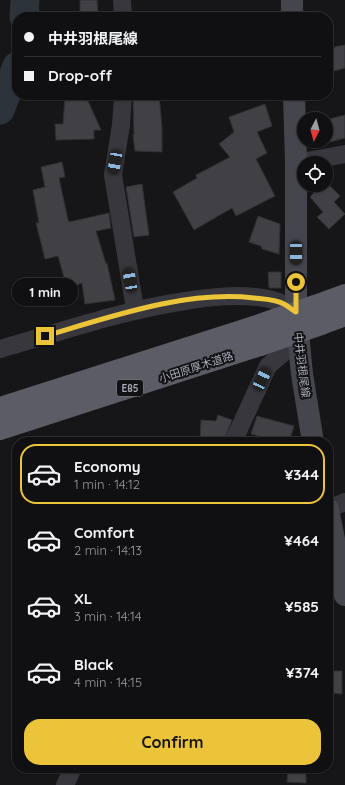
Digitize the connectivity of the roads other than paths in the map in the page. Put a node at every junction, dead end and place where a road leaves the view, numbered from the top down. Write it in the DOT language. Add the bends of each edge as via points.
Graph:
graph roads {
  1 [pos="122,0"];
  2 [pos="292,0"];
  3 [pos="123,12"];
  4 [pos="292,12"];
  5 [pos="123,100"];
  6 [pos="294,100"];
  7 [pos="345,154"];
  8 [pos="296,163"];
  9 [pos="345,295"];
  10 [pos="135,309"];
  11 [pos="311,314"];
  12 [pos="345,315"];
  13 [pos="257,336"];
  14 [pos="298,340"];
  15 [pos="0,350"];
  16 [pos="0,408"];
  17 [pos="0,430"];
  18 [pos="235,437"];
  19 [pos="313,437"];
  20 [pos="345,502"];
  21 [pos="333,507"];
  22 [pos="333,535"];
  23 [pos="345,596"];
  24 [pos="70,773"];
  25 [pos="64,785"];
  1 -- 3 [label="street"];
  2 -- 4 [label="main road"];
  5 -- 10 [label="street" via="113,175"];
  6 -- 8 [label="main road, 中井羽根尾線"];
  7 -- 8 [label="street"];
  8 -- 11 [label="main road, 中井羽根尾線"];
  9 -- 11 [label="highway, 小田原厚木道路 / E85"];
  10 -- 11 [label="street" via="212,296 240,296 269,299"];
  10 -- 15 [label="street"];
  11 -- 12 [label="highway, 小田原厚木道路 / E85"];
  11 -- 13 [label="highway, 小田原厚木道路 / E85, bridge"];
  11 -- 14 [label="main road, 中井羽根尾線"];
  13 -- 16 [label="highway, 小田原厚木道路 / E85"];
  13 -- 17 [label="highway, 小田原厚木道路 / E85"];
  14 -- 18 [label="street" via="268,366"];
  14 -- 19 [label="main road, 中井羽根尾線"];
  20 -- 21 [label="street"];
  22 -- 23 [label="main road"];
  24 -- 25 [label="street"];
}
